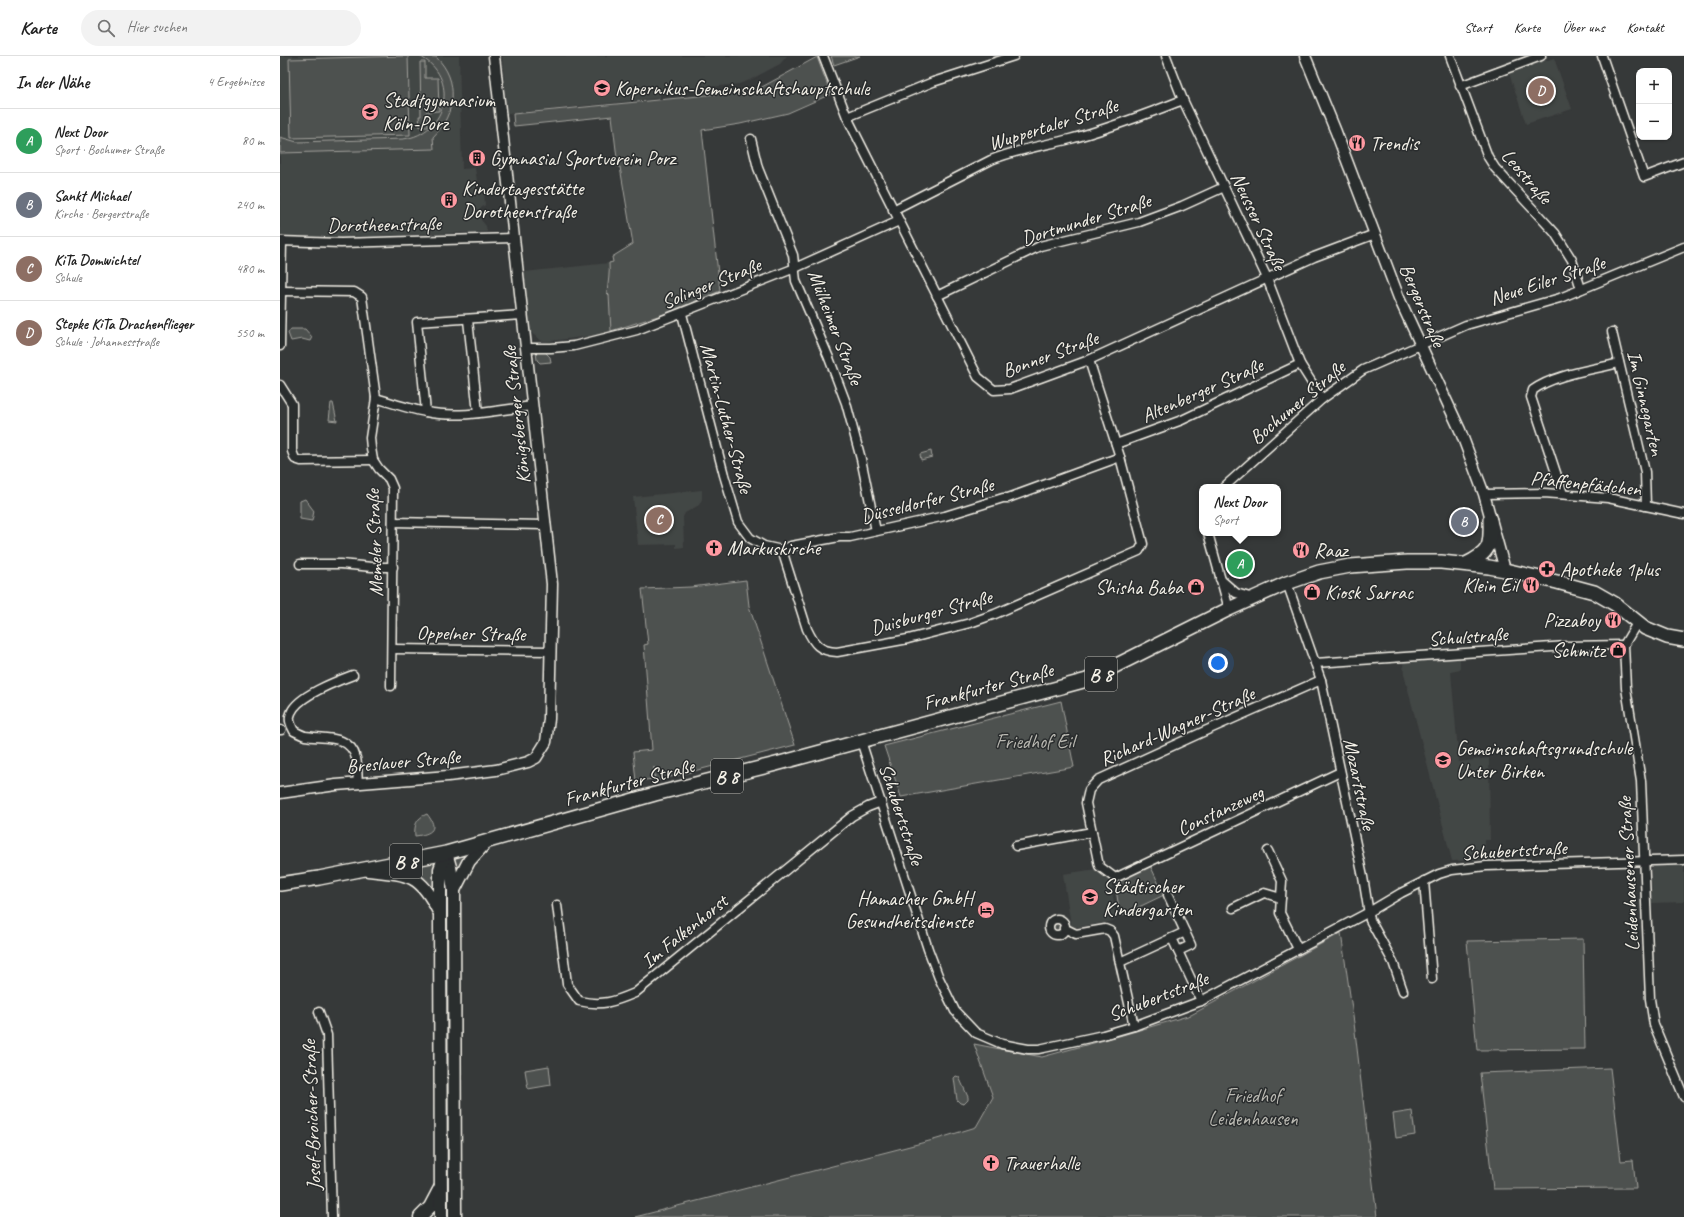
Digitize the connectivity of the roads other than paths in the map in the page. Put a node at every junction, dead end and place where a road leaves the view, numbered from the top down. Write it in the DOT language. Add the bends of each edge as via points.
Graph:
graph roads {
  1 [pos="494,56"];
  2 [pos="823,56"];
  3 [pos="1014,56"];
  4 [pos="1166,56"];
  5 [pos="1305,56"];
  6 [pos="1450,56"];
  7 [pos="1541,56"];
  8 [pos="1602,56"];
  9 [pos="1460,86"];
  10 [pos="1183,100"];
  11 [pos="847,117"];
  12 [pos="751,139"];
  13 [pos="1684,162"];
  14 [pos="1224,187"];
  15 [pos="893,210"];
  16 [pos="899,221"];
  17 [pos="1375,234"];
  18 [pos="513,238"];
  19 [pos="281,241"];
  20 [pos="1684,247"];
  21 [pos="795,268"];
  22 [pos="1267,278"];
  23 [pos="1581,289"];
  24 [pos="281,291"];
  25 [pos="937,296"];
  26 [pos="682,314"];
  27 [pos="523,315"];
  28 [pos="468,320"];
  29 [pos="1612,332"];
  30 [pos="1420,344"];
  31 [pos="280,346"];
  32 [pos="526,348"];
  33 [pos="1089,360"];
  34 [pos="1619,363"];
  35 [pos="1300,364"];
  36 [pos="280,384"];
  37 [pos="376,398"];
  38 [pos="1322,400"];
  39 [pos="533,406"];
  40 [pos="426,412"];
  41 [pos="478,413"];
  42 [pos="1116,444"];
  43 [pos="1120,457"];
  44 [pos="373,460"];
  45 [pos="1227,484"];
  46 [pos="1484,494"];
  47 [pos="1563,494"];
  48 [pos="1646,506"];
  49 [pos="1684,514"];
  50 [pos="1490,520"];
  51 [pos="393,522"];
  52 [pos="546,525"];
  53 [pos="876,531"];
  54 [pos="1209,536"];
  55 [pos="782,550"];
  56 [pos="300,564"];
  57 [pos="1466,564"];
  58 [pos="393,567"];
  59 [pos="1505,570"];
  60 [pos="1220,579"];
  61 [pos="1287,583"];
  62 [pos="1254,598"];
  63 [pos="1229,609"];
  64 [pos="1637,623"];
  65 [pos="1684,640"];
  66 [pos="1624,645"];
  67 [pos="392,650"];
  68 [pos="551,651"];
  69 [pos="1315,663"];
  70 [pos="353,674"];
  71 [pos="1321,680"];
  72 [pos="391,686"];
  73 [pos="861,741"];
  74 [pos="528,762"];
  75 [pos="1340,772"];
  76 [pos="358,783"];
  77 [pos="280,793"];
  78 [pos="881,802"];
  79 [pos="1092,832"];
  80 [pos="486,842"];
  81 [pos="1016,846"];
  82 [pos="1268,851"];
  83 [pos="446,853"];
  84 [pos="1684,860"];
  85 [pos="1644,863"];
  86 [pos="365,869"];
  87 [pos="1115,878"];
  88 [pos="1424,881"];
  89 [pos="280,884"];
  90 [pos="454,890"];
  91 [pos="1168,895"];
  92 [pos="1281,898"];
  93 [pos="557,905"];
  94 [pos="1233,908"];
  95 [pos="1368,912"];
  96 [pos="440,913"];
  97 [pos="1064,928"];
  98 [pos="1185,932"];
  99 [pos="1172,938"];
  100 [pos="1298,949"];
  101 [pos="1178,951"];
  102 [pos="1120,962"];
  103 [pos="1432,979"];
  104 [pos="1403,991"];
  105 [pos="1201,1001"];
  106 [pos="319,1012"];
  107 [pos="1134,1026"];
  108 [pos="1683,1094"];
  109 [pos="441,1186"];
  110 [pos="332,1217"];
  111 [pos="420,1217"];
  112 [pos="441,1217"];
  113 [pos="455,1217"];
  1 -- 18 [label="street, Königsberger Straße"];
  2 -- 11 [label="street, Bonner Straße"];
  3 -- 11 [label="street" via="933,82"];
  4 -- 10 [label="street, Neusser Straße"];
  5 -- 17 [label="street, Bergerstraße"];
  6 -- 9 [label="street, Leostraße"];
  7 -- 9 [label="street"];
  8 -- 13 [label="street" via="1644,176"];
  9 -- 23 [label="street, Leostraße" via="1488,157 1495,168 1555,233 1572,260"];
  10 -- 14 [label="street, Neusser Straße"];
  10 -- 15 [label="street, Wuppertaler Straße" via="1070,139 1007,153"];
  11 -- 15 [label="street, Bonner Straße"];
  12 -- 21 [label="street, Mülheimer Straße" via="758,168 793,255"];
  14 -- 22 [label="street, Neusser Straße"];
  14 -- 25 [label="street, Dortmunder Straße" via="1139,222 1040,246"];
  15 -- 16 [label="street, Bonner Straße"];
  16 -- 21 [label="street, Solinger Straße"];
  16 -- 25 [label="street, Bonner Straße"];
  17 -- 22 [label="street, Bonner Straße"];
  17 -- 30 [label="street, Bergerstraße" via="1399,298"];
  18 -- 19 [label="street, Dorotheenstraße" via="342,243"];
  18 -- 27 [label="street, Königsberger Straße"];
  19 -- 24 [label="street"];
  20 -- 23 [label="street, Neue Eiler Straße"];
  21 -- 26 [label="street, Solinger Straße"];
  21 -- 53 [label="street, Mülheimer Straße" via="796,281 846,403"];
  22 -- 33 [label="street, Bonner Straße"];
  22 -- 35 [label="street, Neusser Straße"];
  23 -- 30 [label="street, Neue Eiler Straße" via="1560,298 1466,325"];
  24 -- 31 [label="street"];
  24 -- 37 [label="street, Memeler Straße" via="354,292 362,298"];
  25 -- 33 [label="street, Bonner Straße" via="978,377 994,390 1010,389"];
  26 -- 32 [label="street, Solinger Straße" via="637,330 574,346"];
  26 -- 55 [label="street, Martin-Luther-Straße" via="738,522 750,538 764,546"];
  27 -- 28 [label="street"];
  27 -- 32 [label="street, Königsberger Straße"];
  28 -- 40 [label="street" via="417,322"];
  28 -- 41 [label="street"];
  29 -- 34 [label="street, Im Ginnegarten"];
  30 -- 38 [label="street, Bochumer Straße" via="1363,370"];
  30 -- 46 [label="street, Bergerstraße" via="1460,430"];
  32 -- 39 [label="street, Königsberger Straße"];
  33 -- 42 [label="street"];
  34 -- 47 [label="street" via="1554,380 1533,390 1533,404"];
  34 -- 48 [label="street, Im Ginnegarten" via="1644,472"];
  35 -- 38 [label="street, Neusser Straße"];
  35 -- 42 [label="street, Altenberger Straße" via="1182,420"];
  36 -- 44 [label="street" via="292,404 292,450 295,459"];
  37 -- 40 [label="street"];
  37 -- 44 [label="street, Memeler Straße" via="370,440"];
  38 -- 45 [label="street, Bochumer Straße"];
  39 -- 41 [label="street"];
  39 -- 52 [label="street, Königsberger Straße"];
  40 -- 41 [label="street" via="459,415"];
  42 -- 43 [label="street"];
  43 -- 53 [label="street, Düsseldorfer Straße" via="1008,498 945,516"];
  43 -- 55 [label="street, Duisburger Straße" via="1143,544 1139,551 970,623 908,639 826,652 818,647 807,629"];
  44 -- 51 [label="street, Memeler Straße" via="393,488"];
  46 -- 47 [label="street, Pfaffenpfädchen"];
  46 -- 50 [label="street, Bergerstraße"];
  47 -- 48 [label="street, Pfaffenpfädchen" via="1608,498"];
  48 -- 49 [label="street, Pfaffenpfädchen"];
  50 -- 57 [label="main road" via="1491,538 1488,547 1482,555"];
  50 -- 59 [label="street, Bergerstraße"];
  51 -- 52 [label="street"];
  51 -- 58 [label="street, Memeler Straße"];
  52 -- 68 [label="street, Königsberger Straße" via="552,584"];
  53 -- 55 [label="street, Düsseldorfer Straße" via="791,546"];
  54 -- 60 [label="street"];
  56 -- 58 [label="street"];
  57 -- 59 [label="main road, Frankfurter Straße / B 8"];
  57 -- 61 [label="main road, Frankfurter Straße / B 8" via="1407,562 1350,566 1319,572"];
  58 -- 67 [label="street, Memeler Straße"];
  59 -- 64 [label="main road, Frankfurter Straße / B 8" via="1594,592 1615,604"];
  60 -- 62 [label="street" via="1236,592"];
  60 -- 63 [label="street"];
  61 -- 62 [label="main road, Frankfurter Straße / B 8"];
  61 -- 69 [label="street, Mozartstraße"];
  62 -- 63 [label="main road, Frankfurter Straße / B 8"];
  63 -- 73 [label="main road, Frankfurter Straße / B 8" via="1087,680"];
  64 -- 65 [label="main road, Frankfurter Straße / B 8" via="1653,632"];
  64 -- 66 [label="street"];
  66 -- 69 [label="street, Schulstraße" via="1567,646"];
  66 -- 85 [label="street, Leidenhausener Straße" via="1626,688 1641,781"];
  67 -- 68 [label="street, Oppelner Straße"];
  67 -- 72 [label="street, Memeler Straße"];
  68 -- 74 [label="street, Königsberger Straße" via="549,732 543,750"];
  69 -- 71 [label="street, Mozartstraße"];
  70 -- 76 [label="street" via="304,699 295,706 290,721 294,731 304,736 331,737 345,742 356,758"];
  71 -- 75 [label="street, Mozartstraße"];
  71 -- 79 [label="street, Richard-Wagner-Straße" via="1098,780 1086,797"];
  73 -- 78 [label="street, Schubertstraße"];
  73 -- 80 [label="main road, Frankfurter Straße / B 8" via="656,794"];
  74 -- 76 [label="street, Breslauer Straße" via="456,776"];
  75 -- 87 [label="street, Constanzeweg"];
  75 -- 95 [label="street, Mozartstraße"];
  76 -- 77 [label="street, Breslauer Straße"];
  78 -- 93 [label="street, Im Falkenhorst" via="852,816 635,993 615,1002 594,1004 579,1001 567,984"];
  78 -- 107 [label="street, Schubertstraße" via="939,978 955,1011 976,1033 1002,1044 1039,1049"];
  79 -- 81 [label="street"];
  79 -- 87 [label="street, Richard-Wagner-Straße" via="1099,866"];
  80 -- 83 [label="main road, Frankfurter Straße / B 8"];
  80 -- 90 [label="main road" via="469,861"];
  82 -- 92 [label="street" via="1282,881"];
  83 -- 86 [label="main road, Frankfurter Straße / B 8"];
  83 -- 90 [label="main road"];
  83 -- 96 [label="main road" via="440,869"];
  84 -- 85 [label="street, Schubertstraße"];
  85 -- 88 [label="street, Schubertstraße" via="1486,866 1452,870"];
  85 -- 108 [label="street, Leidenhausener Straße" via="1650,999 1654,1025"];
  86 -- 89 [label="main road, Frankfurter Straße / B 8"];
  86 -- 96 [label="main road" via="399,874 419,882 427,889"];
  88 -- 95 [label="street, Schubertstraße"];
  88 -- 103 [label="street"];
  90 -- 113 [label="main road"];
  91 -- 98 [label="street"];
  92 -- 94 [label="street" via="1264,893"];
  92 -- 100 [label="street" via="1280,913"];
  95 -- 100 [label="street, Schubertstraße"];
  95 -- 104 [label="street, Mozartstraße" via="1396,968"];
  96 -- 109 [label="main road"];
  97 -- 102 [label="street" via="1076,934 1105,929 1110,931 1114,936"];
  98 -- 99 [label="street"];
  98 -- 101 [label="street" via="1191,945"];
  99 -- 101 [label="street"];
  99 -- 102 [label="street"];
  100 -- 105 [label="street, Schubertstraße"];
  101 -- 105 [label="street"];
  102 -- 107 [label="street"];
  105 -- 107 [label="street, Schubertstraße"];
  106 -- 110 [label="street, Josef-Broicher-Straße" via="327,1035"];
  109 -- 111 [label="main road" via="428,1211"];
  109 -- 112 [label="main road"];
}
